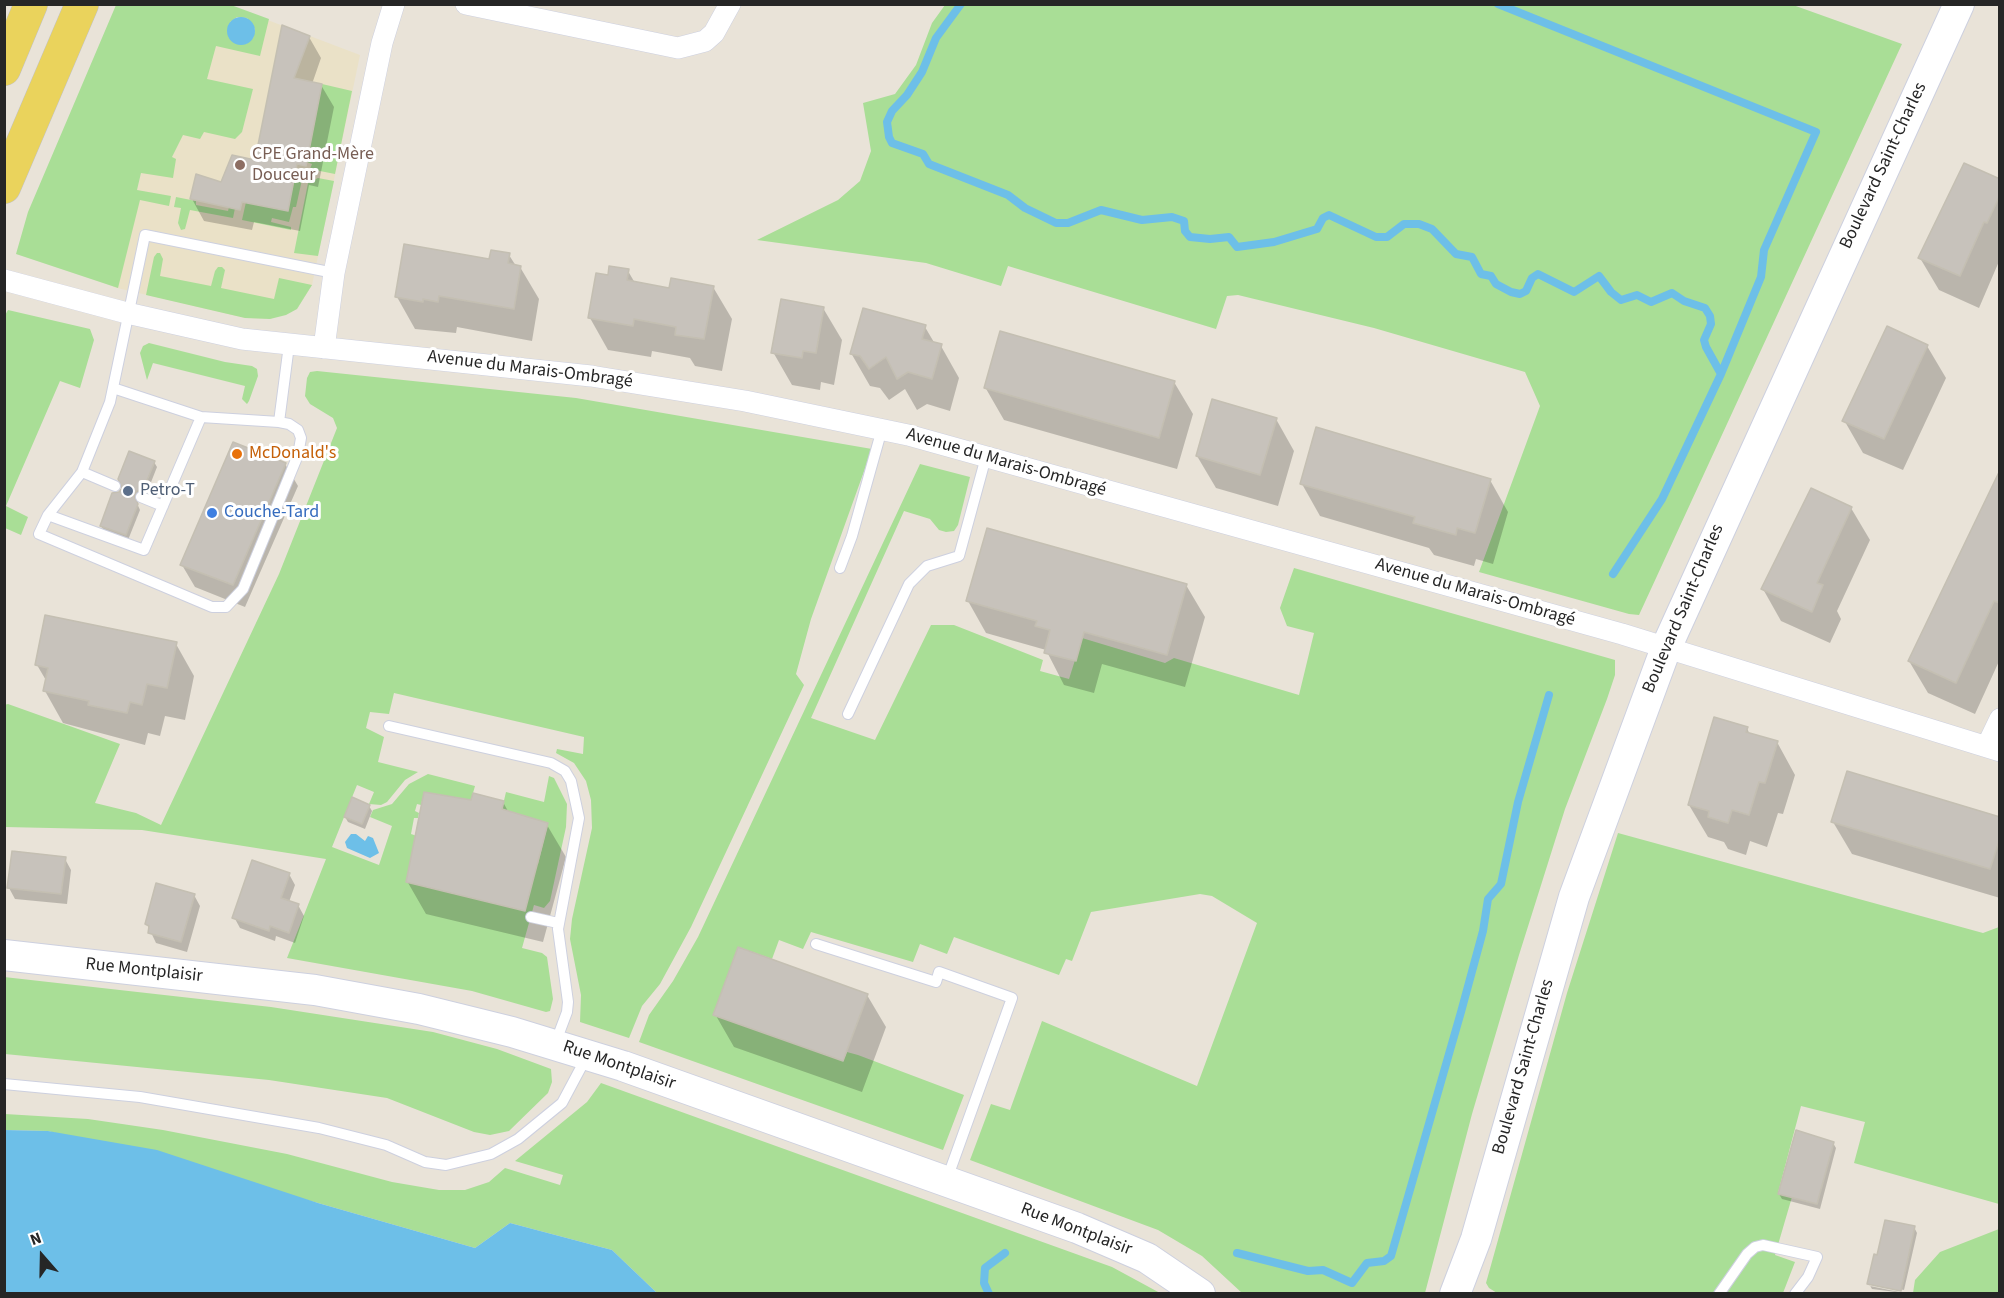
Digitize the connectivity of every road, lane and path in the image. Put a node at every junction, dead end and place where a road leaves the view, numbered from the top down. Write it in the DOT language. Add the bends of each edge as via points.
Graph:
graph roads {
  1 [pos="32,4"];
  2 [pos="82,4"];
  3 [pos="394,4"];
  4 [pos="466,4"];
  5 [pos="730,4"];
  6 [pos="1959,4"];
  7 [pos="4,69"];
  8 [pos="4,187"];
  9 [pos="334,273"];
  10 [pos="4,279"];
  11 [pos="127,313"];
  12 [pos="289,345"];
  13 [pos="324,348"];
  14 [pos="113,388"];
  15 [pos="201,417"];
  16 [pos="279,423"];
  17 [pos="882,429"];
  18 [pos="986,457"];
  19 [pos="82,472"];
  20 [pos="115,486"];
  21 [pos="141,497"];
  22 [pos="163,506"];
  23 [pos="48,515"];
  24 [pos="840,568"];
  25 [pos="1666,648"];
  26 [pos="848,714"];
  27 [pos="2000,719"];
  28 [pos="389,726"];
  29 [pos="1993,748"];
  30 [pos="531,917"];
  31 [pos="558,923"];
  32 [pos="816,944"];
  33 [pos="4,955"];
  34 [pos="555,1044"];
  35 [pos="587,1054"];
  36 [pos="4,1084"];
  37 [pos="946,1182"];
  38 [pos="1476,1239"];
  39 [pos="1200,1293"];
  40 [pos="1455,1293"];
  41 [pos="1468,1293"];
  42 [pos="1719,1293"];
  43 [pos="1795,1293"];
  1 -- 7 [label="main road"];
  2 -- 8 [label="main road"];
  3 -- 9 [label="street" via="382,44"];
  4 -- 5 [label="street" via="678,48 705,41"];
  6 -- 25 [label="street, Boulevard Saint-Charles"];
  9 -- 11 [label="lane" via="145,235"];
  9 -- 13 [label="street"];
  10 -- 11 [label="street, Avenue du Marais-Ombragé"];
  11 -- 12 [label="street, Avenue du Marais-Ombragé" via="242,339"];
  11 -- 14 [label="lane"];
  12 -- 13 [label="street, Avenue du Marais-Ombragé"];
  12 -- 16 [label="lane"];
  13 -- 17 [label="street, Avenue du Marais-Ombragé" via="602,378"];
  14 -- 15 [label="lane"];
  14 -- 19 [label="lane"];
  15 -- 16 [label="lane"];
  15 -- 22 [label="lane"];
  16 -- 23 [label="lane" via="298,430 298,455 243,589 226,607 212,607 39,534"];
  17 -- 18 [label="street, Avenue du Marais-Ombragé"];
  17 -- 24 [label="lane"];
  18 -- 25 [label="street, Avenue du Marais-Ombragé"];
  18 -- 26 [label="lane" via="959,556 927,566 909,584"];
  19 -- 20 [label="lane"];
  19 -- 23 [label="lane"];
  21 -- 22 [label="lane"];
  22 -- 23 [label="lane" via="144,550"];
  25 -- 29 [label="street, Avenue du Marais-Ombragé"];
  25 -- 38 [label="street, Boulevard Saint-Charles" via="1574,897"];
  27 -- 29 [label="street"];
  28 -- 31 [label="lane" via="551,763 565,771 576,793 579,818"];
  30 -- 31 [label="lane"];
  31 -- 34 [label="lane" via="568,1002"];
  32 -- 37 [label="lane" via="936,982 939,972 1012,999"];
  33 -- 34 [label="street, Rue Montplaisir" via="315,990 467,1020"];
  34 -- 35 [label="street, Rue Montplaisir"];
  35 -- 36 [label="lane" via="562,1103 518,1139 491,1154 446,1165 318,1128 140,1097"];
  35 -- 37 [label="street, Rue Montplaisir"];
  37 -- 39 [label="street, Rue Montplaisir" via="1125,1247"];
  38 -- 40 [label="street, Boulevard Saint-Charles"];
  38 -- 41 [label="street, Boulevard Saint-Charles"];
  42 -- 43 [label="lane" via="1747,1254 1763,1245 1817,1257"];
}
